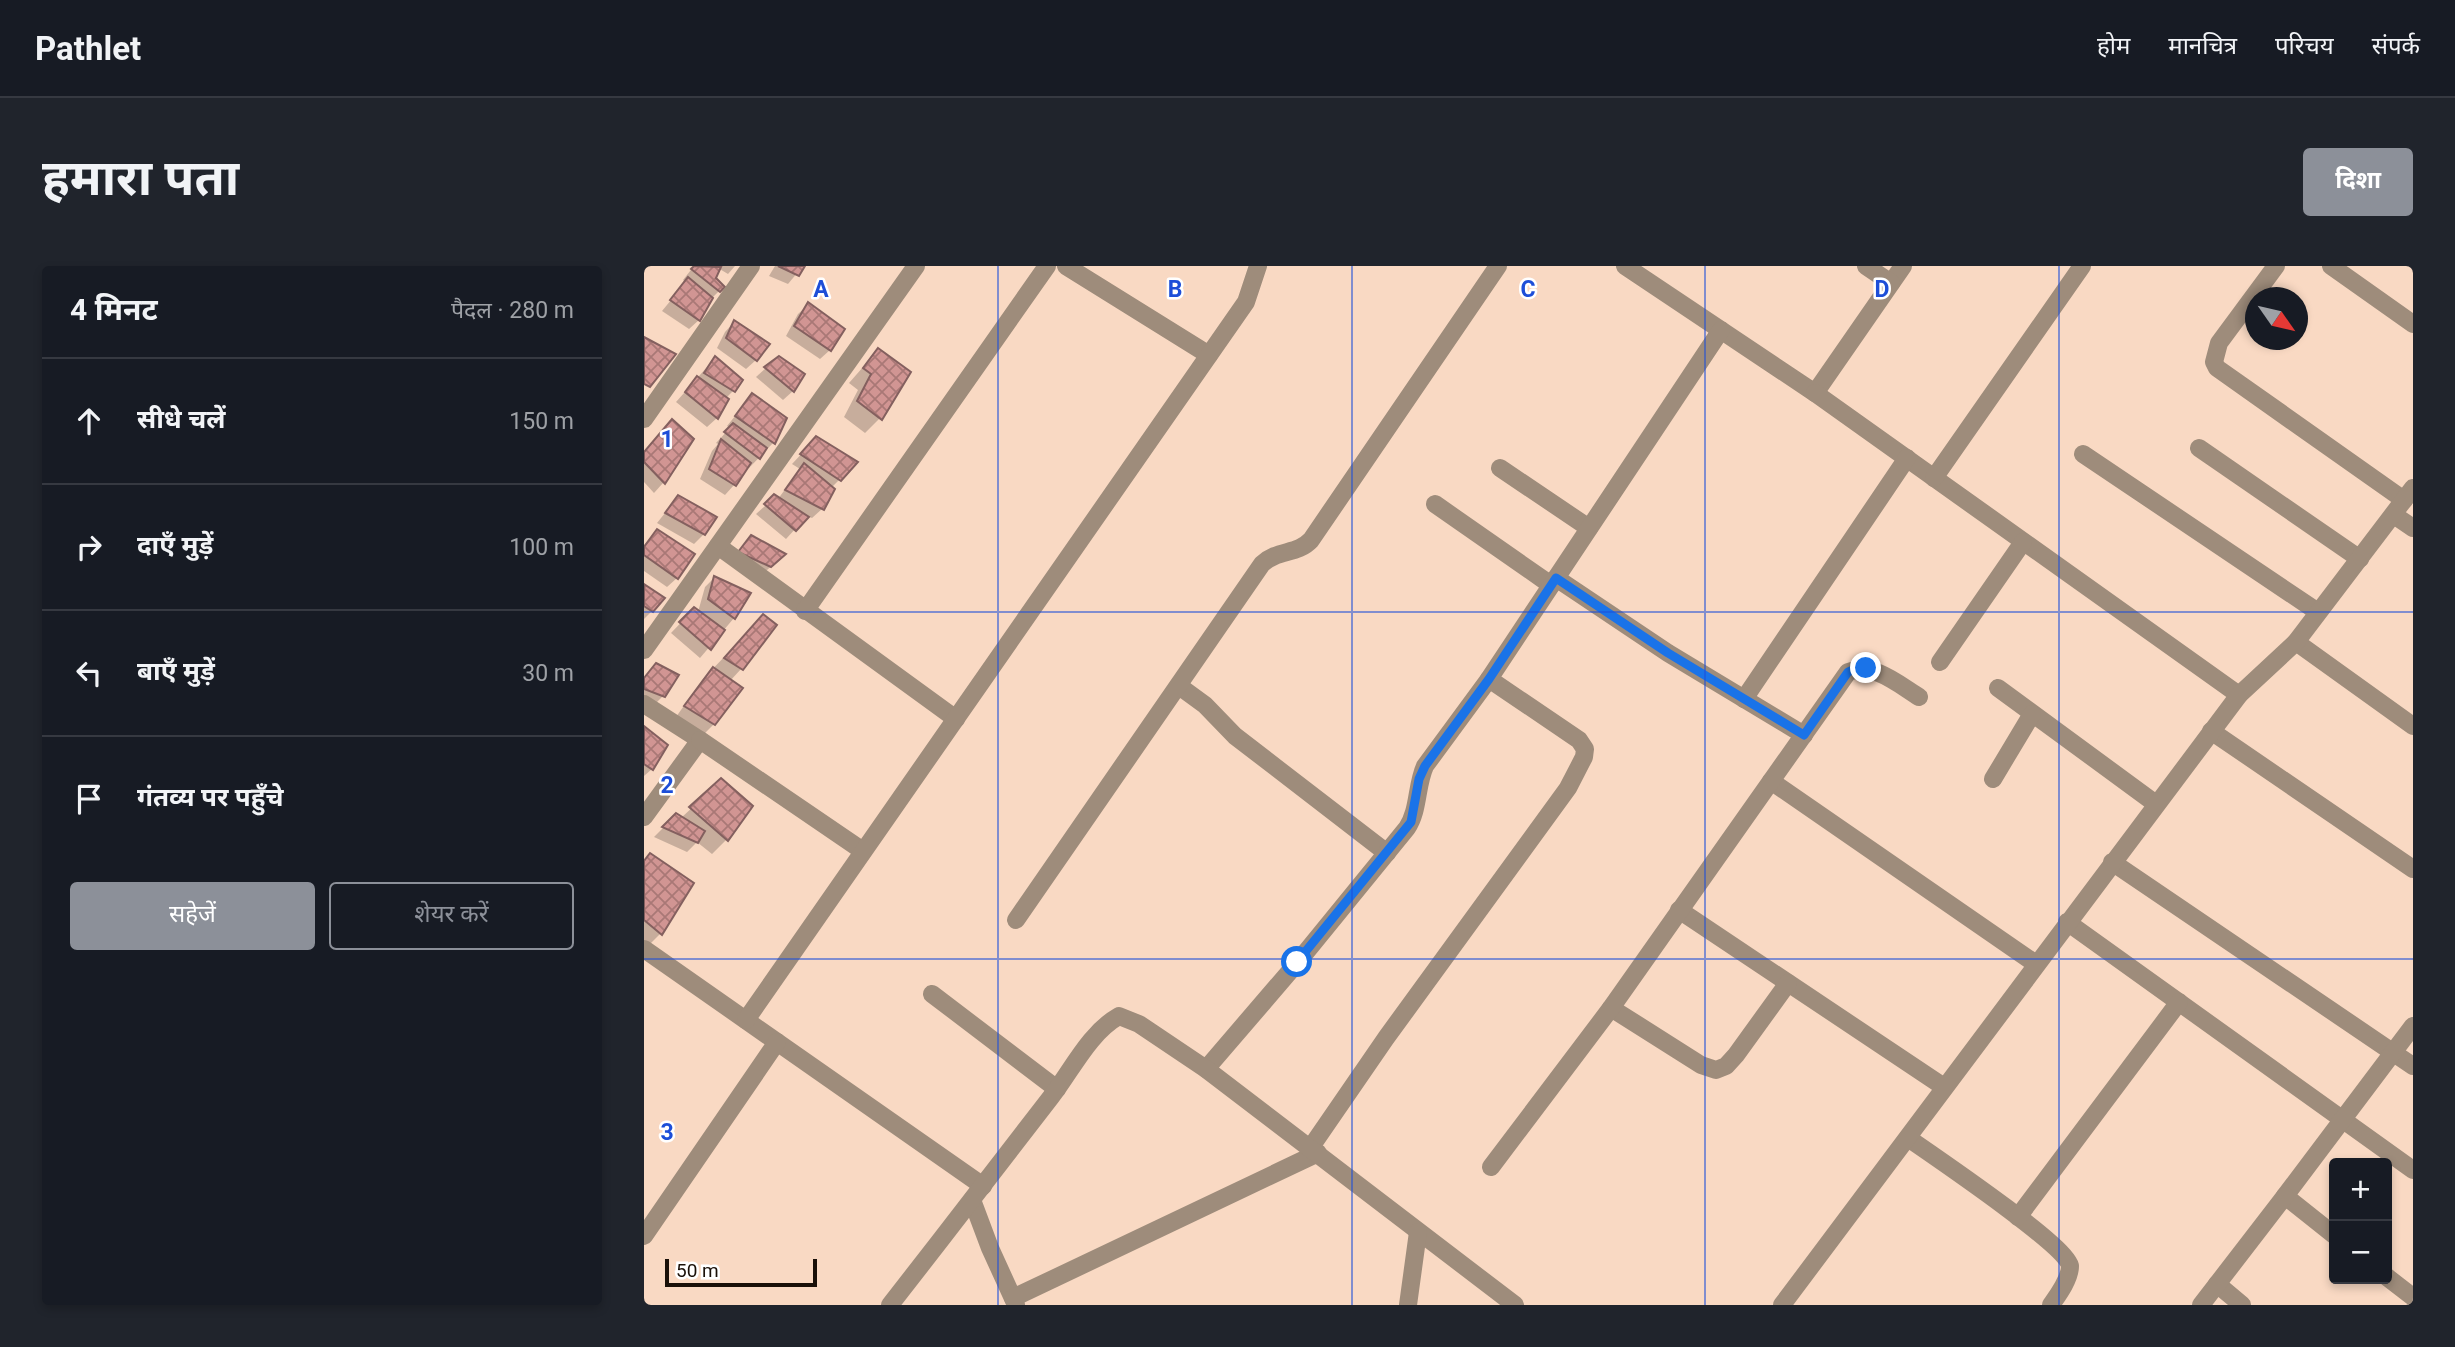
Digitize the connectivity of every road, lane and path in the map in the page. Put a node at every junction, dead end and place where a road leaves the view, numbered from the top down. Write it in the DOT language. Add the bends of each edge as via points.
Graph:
graph roads {
  1 [pos="751,266"];
  2 [pos="916,266"];
  3 [pos="1047,266"];
  4 [pos="1066,266"];
  5 [pos="1258,266"];
  6 [pos="1498,266"];
  7 [pos="1625,266"];
  8 [pos="1866,266"];
  9 [pos="1903,266"];
  10 [pos="2082,266"];
  11 [pos="2276,266"];
  12 [pos="2331,266"];
  13 [pos="1891,283"];
  14 [pos="2413,324"];
  15 [pos="1721,330"];
  16 [pos="1209,355"];
  17 [pos="1815,393"];
  18 [pos="644,419"];
  19 [pos="2199,448"];
  20 [pos="2082,454"];
  21 [pos="1907,458"];
  22 [pos="1500,468"];
  23 [pos="1934,478"];
  24 [pos="2404,501"];
  25 [pos="1435,504"];
  26 [pos="1589,528"];
  27 [pos="2413,528"];
  28 [pos="2023,541"];
  29 [pos="718,547"];
  30 [pos="2360,558"];
  31 [pos="1554,581"];
  32 [pos="805,611"];
  33 [pos="2318,612"];
  34 [pos="2296,642"];
  35 [pos="644,650"];
  36 [pos="1940,662"];
  37 [pos="1489,679"];
  38 [pos="1179,686"];
  39 [pos="1998,688"];
  40 [pos="2239,695"];
  41 [pos="1919,697"];
  42 [pos="1744,699"];
  43 [pos="644,704"];
  44 [pos="2032,714"];
  45 [pos="956,719"];
  46 [pos="2413,726"];
  47 [pos="2211,732"];
  48 [pos="1804,735"];
  49 [pos="700,740"];
  50 [pos="1993,779"];
  51 [pos="1771,781"];
  52 [pos="2156,804"];
  53 [pos="644,817"];
  54 [pos="863,851"];
  55 [pos="1387,853"];
  56 [pos="2112,862"];
  57 [pos="2413,869"];
  58 [pos="1679,910"];
  59 [pos="1016,920"];
  60 [pos="2067,922"];
  61 [pos="644,949"];
  62 [pos="2036,964"];
  63 [pos="1788,983"];
  64 [pos="932,994"];
  65 [pos="2179,1002"];
  66 [pos="1611,1008"];
  67 [pos="746,1020"];
  68 [pos="2413,1026"];
  69 [pos="777,1042"];
  70 [pos="2394,1052"];
  71 [pos="2413,1066"];
  72 [pos="1206,1069"];
  73 [pos="1944,1087"];
  74 [pos="1058,1089"];
  75 [pos="2343,1119"];
  76 [pos="1908,1138"];
  77 [pos="1315,1150"];
  78 [pos="1491,1167"];
  79 [pos="2413,1170"];
  80 [pos="977,1193"];
  81 [pos="2286,1196"];
  82 [pos="2018,1217"];
  83 [pos="2329,1231"];
  84 [pos="1418,1232"];
  85 [pos="644,1236"];
  86 [pos="2392,1281"];
  87 [pos="2217,1284"];
  88 [pos="2413,1297"];
  89 [pos="1015,1301"];
  90 [pos="890,1305"];
  91 [pos="1408,1305"];
  92 [pos="1515,1305"];
  93 [pos="1782,1305"];
  94 [pos="2051,1305"];
  95 [pos="2201,1305"];
  96 [pos="2242,1305"];
  1 -- 18 [label="street"];
  2 -- 29 [label="street"];
  3 -- 32 [label="street"];
  4 -- 16 [label="street"];
  5 -- 16 [label="street" via="1246,302"];
  6 -- 38 [label="street" via="1311,540 1299,550 1276,554 1262,564"];
  7 -- 15 [label="street"];
  8 -- 13 [label="street"];
  9 -- 13 [label="street"];
  10 -- 23 [label="street"];
  11 -- 24 [label="street" via="2219,343 2217,368"];
  12 -- 14 [label="street"];
  13 -- 17 [label="street"];
  15 -- 17 [label="street"];
  15 -- 26 [label="street"];
  16 -- 45 [label="street"];
  17 -- 21 [label="street"];
  19 -- 30 [label="street"];
  20 -- 33 [label="street"];
  21 -- 23 [label="street"];
  21 -- 42 [label="street"];
  22 -- 26 [label="street"];
  23 -- 28 [label="street"];
  24 -- 27 [label="street"];
  24 -- 30 [label="street"];
  25 -- 31 [label="street"];
  26 -- 31 [label="street"];
  28 -- 36 [label="street"];
  28 -- 40 [label="street"];
  29 -- 32 [label="street"];
  29 -- 35 [label="street"];
  30 -- 33 [label="street"];
  31 -- 37 [label="street"];
  31 -- 42 [label="street"];
  32 -- 45 [label="street"];
  33 -- 34 [label="street"];
  34 -- 40 [label="street"];
  34 -- 46 [label="street"];
  37 -- 55 [label="street" via="1425,766 1411,822"];
  37 -- 77 [label="street" via="1579,740 1584,757 1568,788 1386,1038"];
  38 -- 55 [label="street" via="1235,736"];
  38 -- 59 [label="street"];
  39 -- 44 [label="street"];
  40 -- 47 [label="street"];
  41 -- 48 [label="street" via="1881,674 1857,668 1848,672"];
  42 -- 48 [label="street"];
  43 -- 49 [label="street"];
  44 -- 50 [label="street"];
  44 -- 52 [label="street"];
  45 -- 54 [label="street"];
  47 -- 52 [label="street"];
  47 -- 57 [label="street"];
  48 -- 51 [label="street"];
  49 -- 53 [label="street"];
  49 -- 54 [label="street"];
  51 -- 58 [label="street"];
  51 -- 62 [label="street"];
  52 -- 56 [label="street"];
  54 -- 67 [label="street"];
  55 -- 72 [label="street"];
  56 -- 60 [label="street"];
  56 -- 70 [label="street"];
  58 -- 63 [label="street"];
  58 -- 66 [label="street"];
  60 -- 62 [label="street"];
  60 -- 65 [label="street"];
  61 -- 67 [label="street"];
  62 -- 73 [label="street"];
  63 -- 66 [label="street" via="1736,1055 1716,1070"];
  63 -- 73 [label="street"];
  64 -- 74 [label="street"];
  65 -- 75 [label="street"];
  65 -- 82 [label="street"];
  66 -- 78 [label="street"];
  67 -- 69 [label="street"];
  68 -- 70 [label="street"];
  69 -- 80 [label="street"];
  69 -- 85 [label="street"];
  70 -- 71 [label="street"];
  70 -- 75 [label="street"];
  72 -- 74 [label="street" via="1139,1024 1119,1016 1096,1034"];
  72 -- 77 [label="street"];
  73 -- 76 [label="street"];
  74 -- 80 [label="street"];
  75 -- 79 [label="street"];
  75 -- 81 [label="street"];
  76 -- 82 [label="street"];
  76 -- 93 [label="street"];
  77 -- 84 [label="street"];
  77 -- 89 [label="street"];
  80 -- 89 [label="street" via="990,1248"];
  80 -- 90 [label="street"];
  81 -- 83 [label="street"];
  81 -- 87 [label="street"];
  82 -- 94 [label="street" via="2068,1260 2068,1274"];
  84 -- 91 [label="street"];
  84 -- 92 [label="street"];
  86 -- 88 [label="street"];
  87 -- 95 [label="street"];
  87 -- 96 [label="street"];
}
